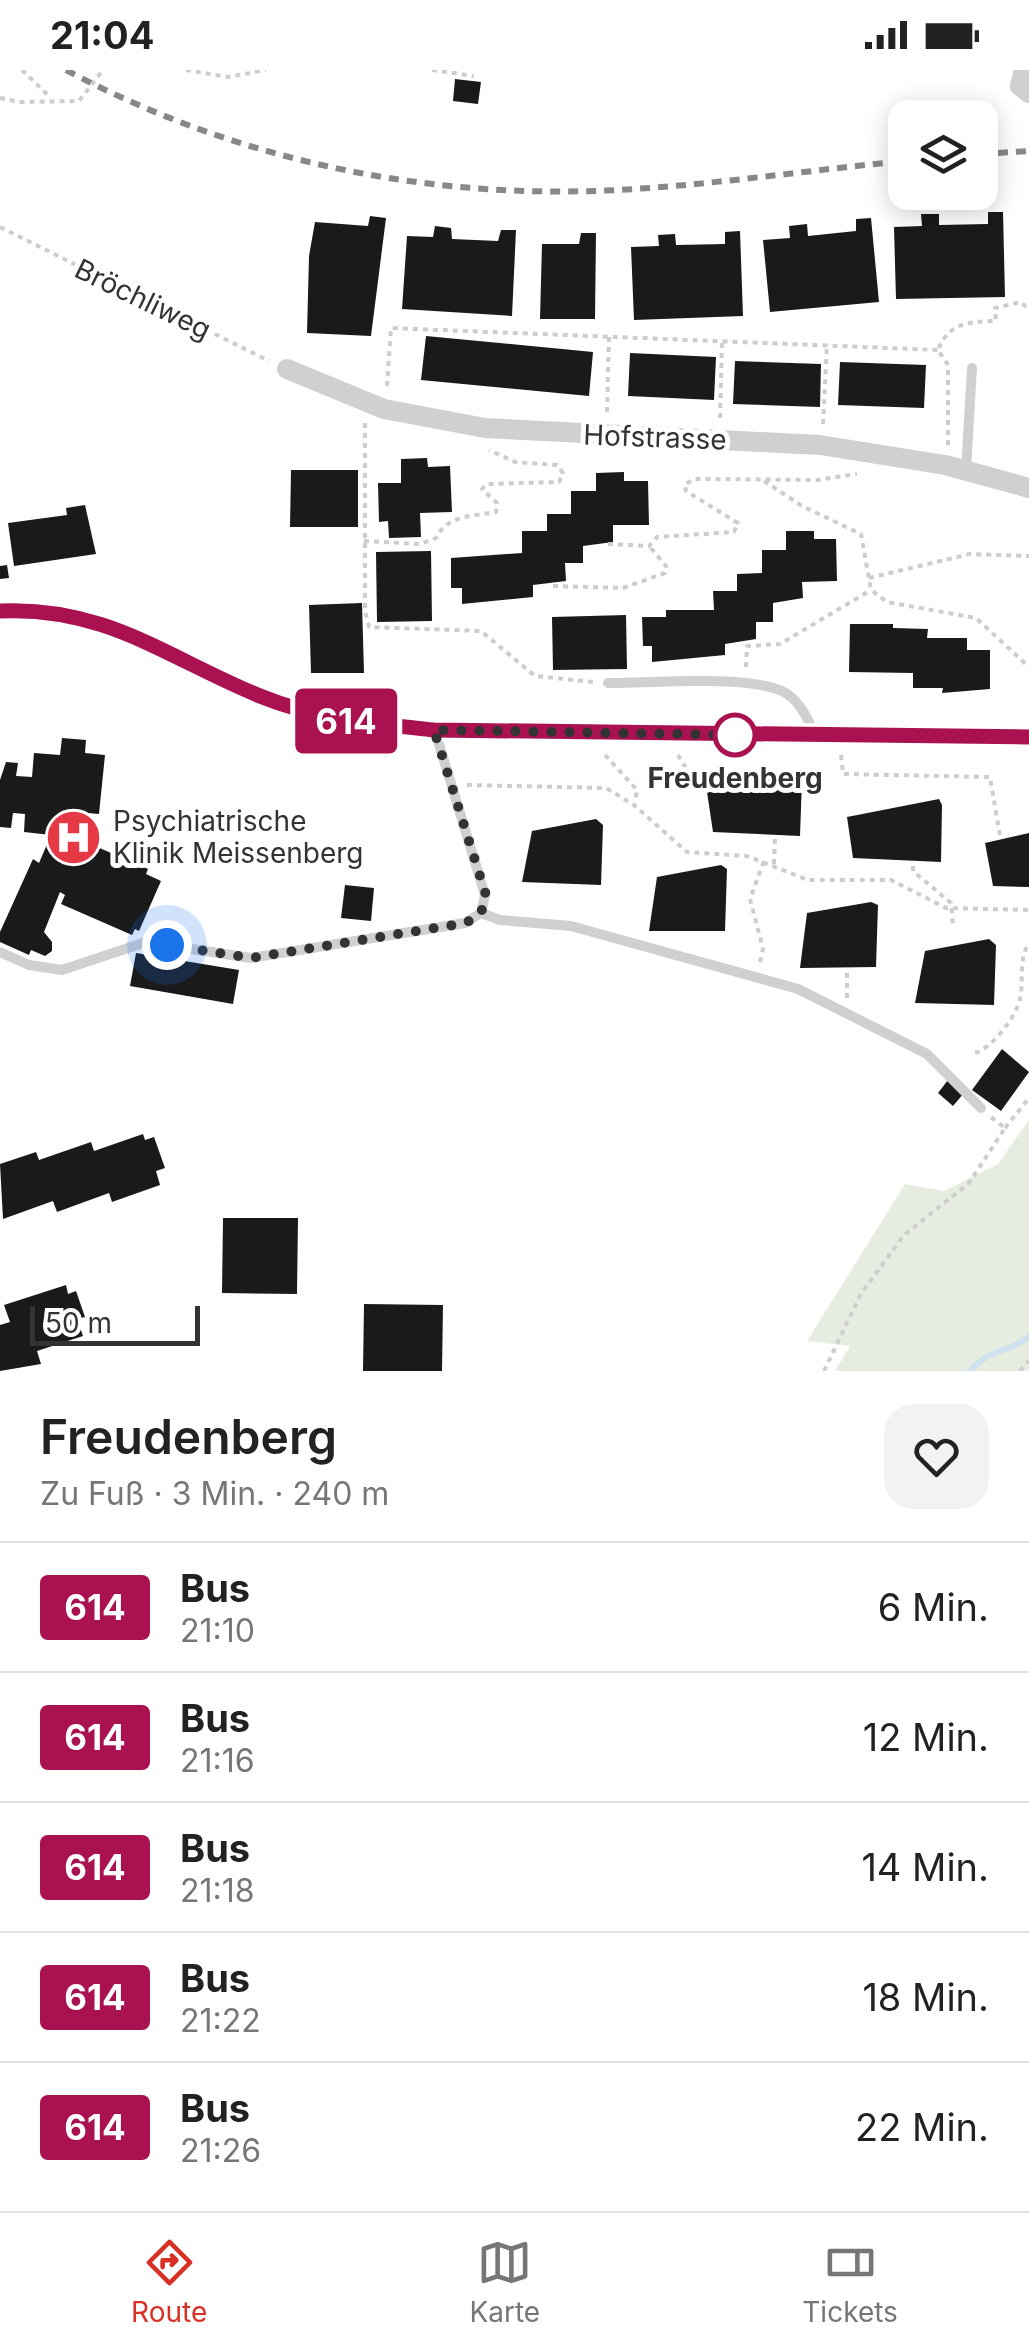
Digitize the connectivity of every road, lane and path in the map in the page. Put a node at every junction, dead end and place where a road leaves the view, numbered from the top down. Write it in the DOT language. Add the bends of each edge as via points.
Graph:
graph roads {
  1 [pos="22,70"];
  2 [pos="102,70"];
  3 [pos="186,70"];
  4 [pos="266,70"];
  5 [pos="432,70"];
  6 [pos="1024,70"];
  7 [pos="474,76"];
  8 [pos="1029,93"];
  9 [pos="0,98"];
  10 [pos="52,100"];
  11 [pos="0,227"];
  12 [pos="1029,310"];
  13 [pos="996,322"];
  14 [pos="609,336"];
  15 [pos="722,340"];
  16 [pos="827,344"];
  17 [pos="938,350"];
  18 [pos="972,368"];
  19 [pos="287,369"];
  20 [pos="387,388"];
  21 [pos="606,414"];
  22 [pos="720,418"];
  23 [pos="822,424"];
  24 [pos="485,428"];
  25 [pos="365,433"];
  26 [pos="880,454"];
  27 [pos="966,470"];
  28 [pos="764,481"];
  29 [pos="1029,488"];
  30 [pos="364,542"];
  31 [pos="608,544"];
  32 [pos="650,546"];
  33 [pos="1029,556"];
  34 [pos="869,578"];
  35 [pos="553,586"];
  36 [pos="871,590"];
  37 [pos="0,611"];
  38 [pos="1029,667"];
  39 [pos="756,670"];
  40 [pos="608,684"];
  41 [pos="434,730"];
  42 [pos="587,732"];
  43 [pos="665,733"];
  44 [pos="815,736"];
  45 [pos="838,736"];
  46 [pos="1029,738"];
  47 [pos="724,784"];
  48 [pos="452,785"];
  49 [pos="634,805"];
  50 [pos="1000,836"];
  51 [pos="775,838"];
  52 [pos="764,861"];
  53 [pos="774,866"];
  54 [pos="912,866"];
  55 [pos="952,908"];
  56 [pos="1029,910"];
  57 [pos="481,913"];
  58 [pos="953,925"];
  59 [pos="1029,943"];
  60 [pos="0,952"];
  61 [pos="848,972"];
  62 [pos="756,980"];
  63 [pos="847,1012"];
  64 [pos="975,1053"];
  65 [pos="1029,1098"];
  66 [pos="982,1108"];
  67 [pos="1005,1128"];
  68 [pos="1029,1361"];
  69 [pos="1029,1369"];
  70 [pos="1021,1370"];
  71 [pos="824,1371"];
  1 -- 10 [label="path"];
  2 -- 10 [label="path" via="79,101"];
  3 -- 4 [label="path" via="228,76"];
  5 -- 7 [label="path"];
  6 -- 8 [label="street" via="1020,86"];
  9 -- 10 [label="path"];
  11 -- 19 [label="path, Bröchliweg"];
  12 -- 13 [label="path" via="1021,302 994,308"];
  14 -- 15 [label="path"];
  14 -- 20 [label="path" via="391,328"];
  14 -- 21 [label="path"];
  15 -- 16 [label="path"];
  15 -- 22 [label="path"];
  16 -- 17 [label="path"];
  16 -- 23 [label="path"];
  18 -- 27 [label="lane"];
  19 -- 24 [label="street, Hofstrasse" via="384,408"];
  24 -- 26 [label="street, Hofstrasse" via="820,445"];
  24 -- 30 [label="path" via="484,446 496,456 557,465 563,473 559,482 487,484 482,490 498,503 496,512 454,519 420,544"];
  25 -- 30 [label="path"];
  26 -- 27 [label="street, Hofstrasse"];
  26 -- 28 [label="path" via="873,472"];
  27 -- 29 [label="street, Hofstrasse"];
  28 -- 32 [label="path" via="685,484 694,497 738,523 734,532 658,538"];
  28 -- 34 [label="path" via="861,534"];
  30 -- 40 [label="path" via="369,627 481,631 536,676"];
  31 -- 32 [label="path"];
  32 -- 35 [label="path" via="664,573 623,588"];
  33 -- 34 [label="path" via="970,554"];
  34 -- 36 [label="path"];
  36 -- 38 [label="path" via="886,602 976,618"];
  36 -- 39 [label="path" via="780,644 747,646 746,669"];
  37 -- 41 [label="street" via="46,609 96,620 262,697 342,720"];
  40 -- 44 [label="lane" via="720,684 784,692 804,711"];
  41 -- 42 [label="street"];
  41 -- 48 [label="lane"];
  42 -- 43 [label="street"];
  42 -- 49 [label="path" via="638,790"];
  43 -- 44 [label="street"];
  43 -- 47 [label="path" via="687,770 722,772"];
  44 -- 45 [label="street"];
  45 -- 46 [label="street"];
  45 -- 50 [label="path" via="843,774 990,777"];
  48 -- 49 [label="path" via="606,788"];
  48 -- 57 [label="lane" via="486,895"];
  49 -- 52 [label="path" via="687,852"];
  51 -- 53 [label="path"];
  52 -- 53 [label="path"];
  52 -- 62 [label="path" via="750,899 763,949"];
  53 -- 55 [label="path" via="808,880 891,880"];
  54 -- 55 [label="path"];
  55 -- 56 [label="path"];
  55 -- 58 [label="path"];
  57 -- 60 [label="lane" via="466,923 251,958 146,942 62,970"];
  57 -- 62 [label="lane" via="571,926"];
  59 -- 64 [label="path" via="1020,1003 988,1050"];
  61 -- 63 [label="path"];
  62 -- 63 [label="lane" via="798,989"];
  63 -- 66 [label="lane" via="927,1054"];
  65 -- 67 [label="path"];
  66 -- 67 [label="path"];
  67 -- 71 [label="path" via="969,1182 892,1250 860,1294"];
  68 -- 70 [label="path"];
  69 -- 70 [label="path"];
}
